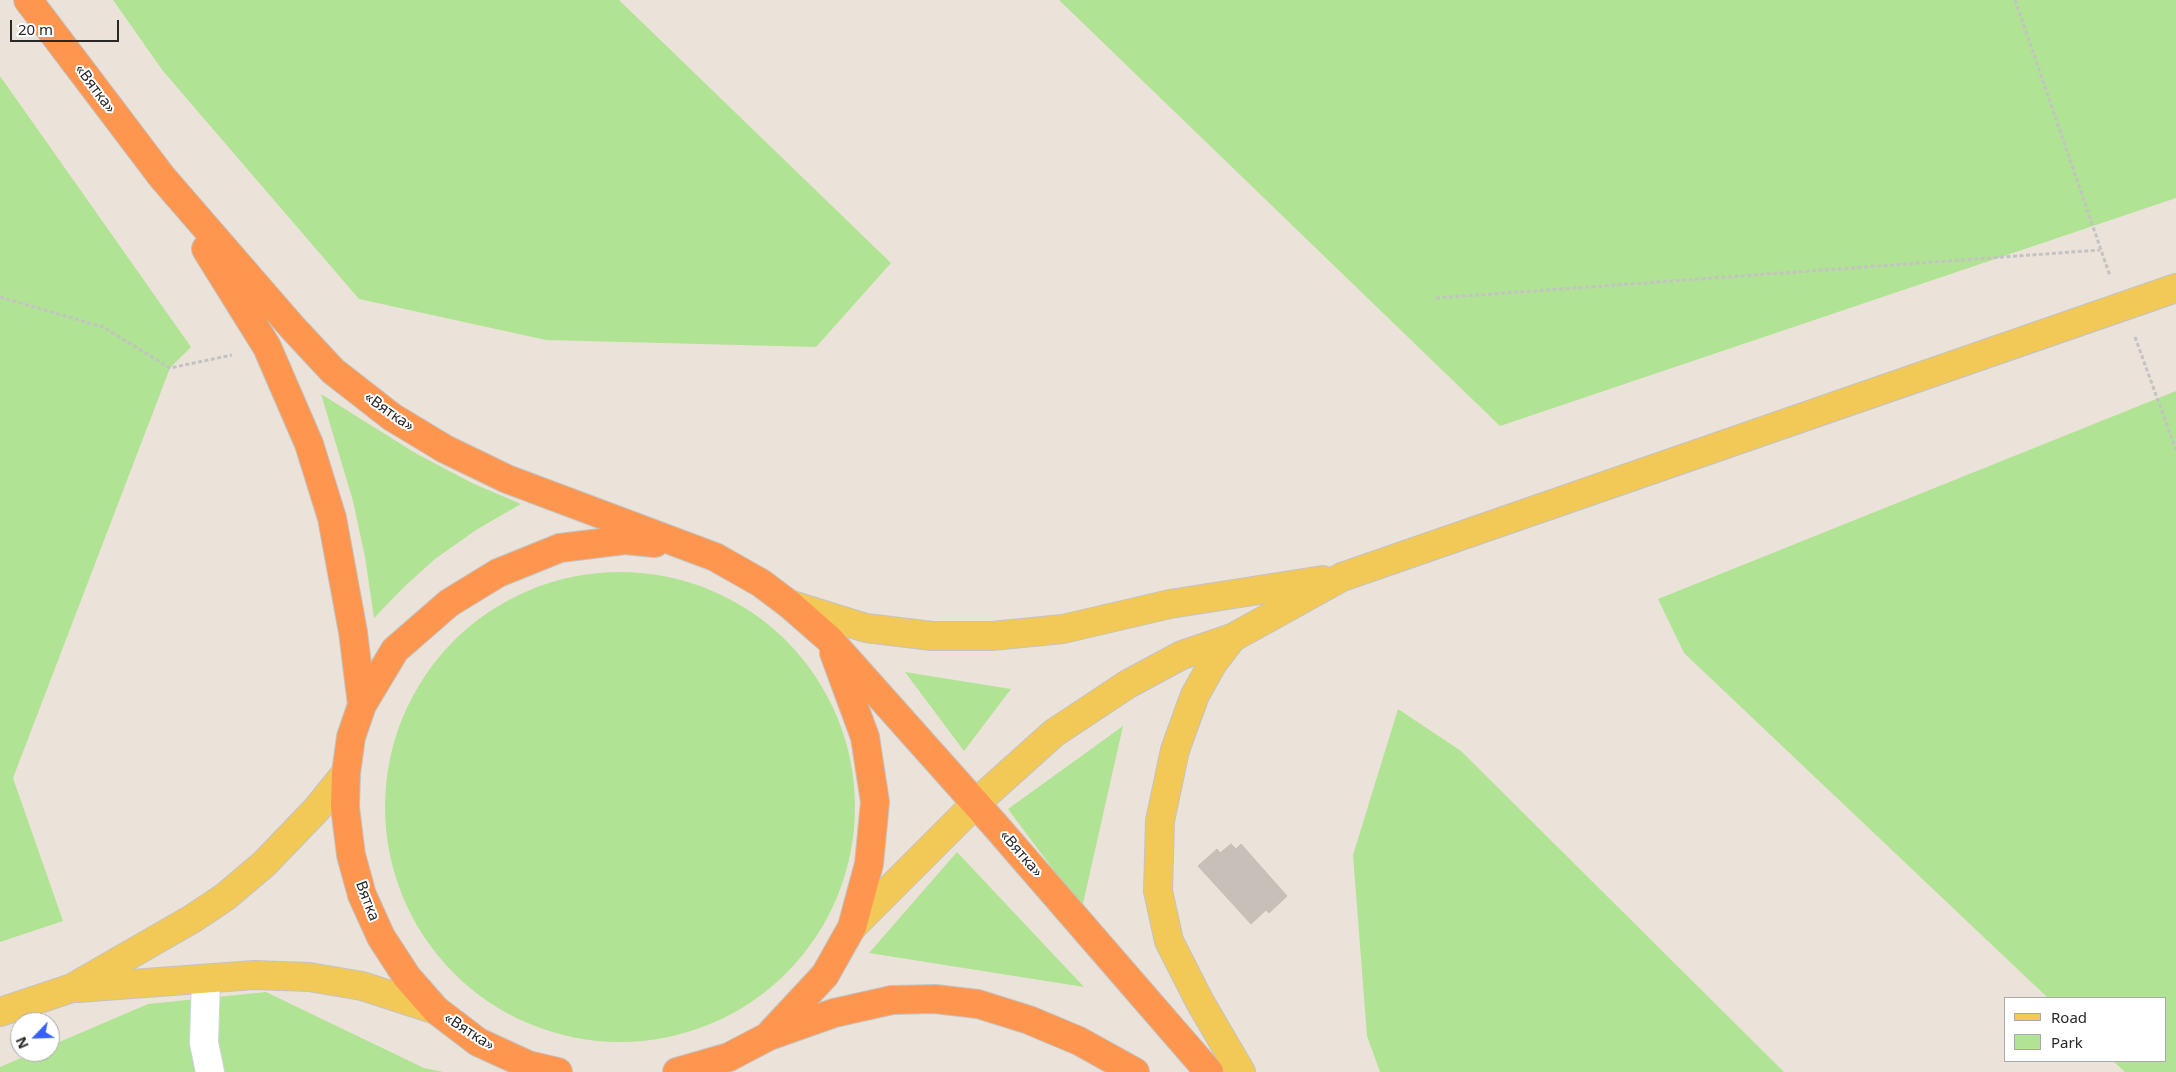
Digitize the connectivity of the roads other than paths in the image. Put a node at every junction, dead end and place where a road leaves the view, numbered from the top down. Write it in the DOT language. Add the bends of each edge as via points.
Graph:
graph roads {
  1 [pos="28,0"];
  2 [pos="162,177"];
  3 [pos="2176,288"];
  4 [pos="686,546"];
  5 [pos="1342,578"];
  6 [pos="789,604"];
  7 [pos="1232,638"];
  8 [pos="829,639"];
  9 [pos="362,705"];
  10 [pos="346,773"];
  11 [pos="976,803"];
  12 [pos="852,927"];
  13 [pos="206,979"];
  14 [pos="72,988"];
  15 [pos="436,1010"];
  16 [pos="0,1012"];
  17 [pos="768,1036"];
  18 [pos="210,1072"];
  19 [pos="558,1072"];
  20 [pos="677,1072"];
  21 [pos="1135,1072"];
  22 [pos="1209,1072"];
  23 [pos="1241,1072"];
  1 -- 2 [label="highway, «Вятка»"];
  2 -- 4 [label="highway, «Вятка»" via="333,371 392,417 445,449 507,479"];
  2 -- 9 [label="highway, «Вятка»" via="267,347 309,444 332,518 353,632"];
  3 -- 5 [label="main road"];
  4 -- 6 [label="highway, «Вятка»" via="761,583"];
  4 -- 9 [label="highway, «Вятка»" via="625,540 560,548 498,573 449,603 395,650"];
  5 -- 6 [label="main road" via="1170,604 1063,629 992,636 932,636 866,628"];
  5 -- 7 [label="main road"];
  6 -- 8 [label="highway, «Вятка»"];
  7 -- 11 [label="main road" via="1182,655 1128,684 1054,734"];
  7 -- 23 [label="main road" via="1195,695 1175,750 1160,821 1158,891 1169,941"];
  8 -- 11 [label="highway, «Вятка»"];
  8 -- 12 [label="highway, «Вятка»" via="865,737 875,802 869,864"];
  9 -- 10 [label="highway, «Вятка»" via="351,737"];
  10 -- 14 [label="main road" via="264,864 225,897"];
  10 -- 15 [label="highway, Вятка" via="345,807 351,855 362,895 381,937 406,977"];
  11 -- 12 [label="main road"];
  11 -- 22 [label="highway, «Вятка»"];
  12 -- 17 [label="highway, «Вятка»" via="825,975"];
  13 -- 14 [label="main road"];
  13 -- 15 [label="main road" via="254,975 309,977 362,986"];
  13 -- 18 [label="lane" via="204,1043"];
  14 -- 16 [label="main road"];
  15 -- 19 [label="highway, «Вятка»" via="478,1042 528,1065"];
  17 -- 20 [label="highway, «Вятка»" via="729,1057"];
  17 -- 21 [label="highway, «Вятка»" via="834,1013 892,1000 935,999 978,1004 1028,1020 1079,1041"];
}
